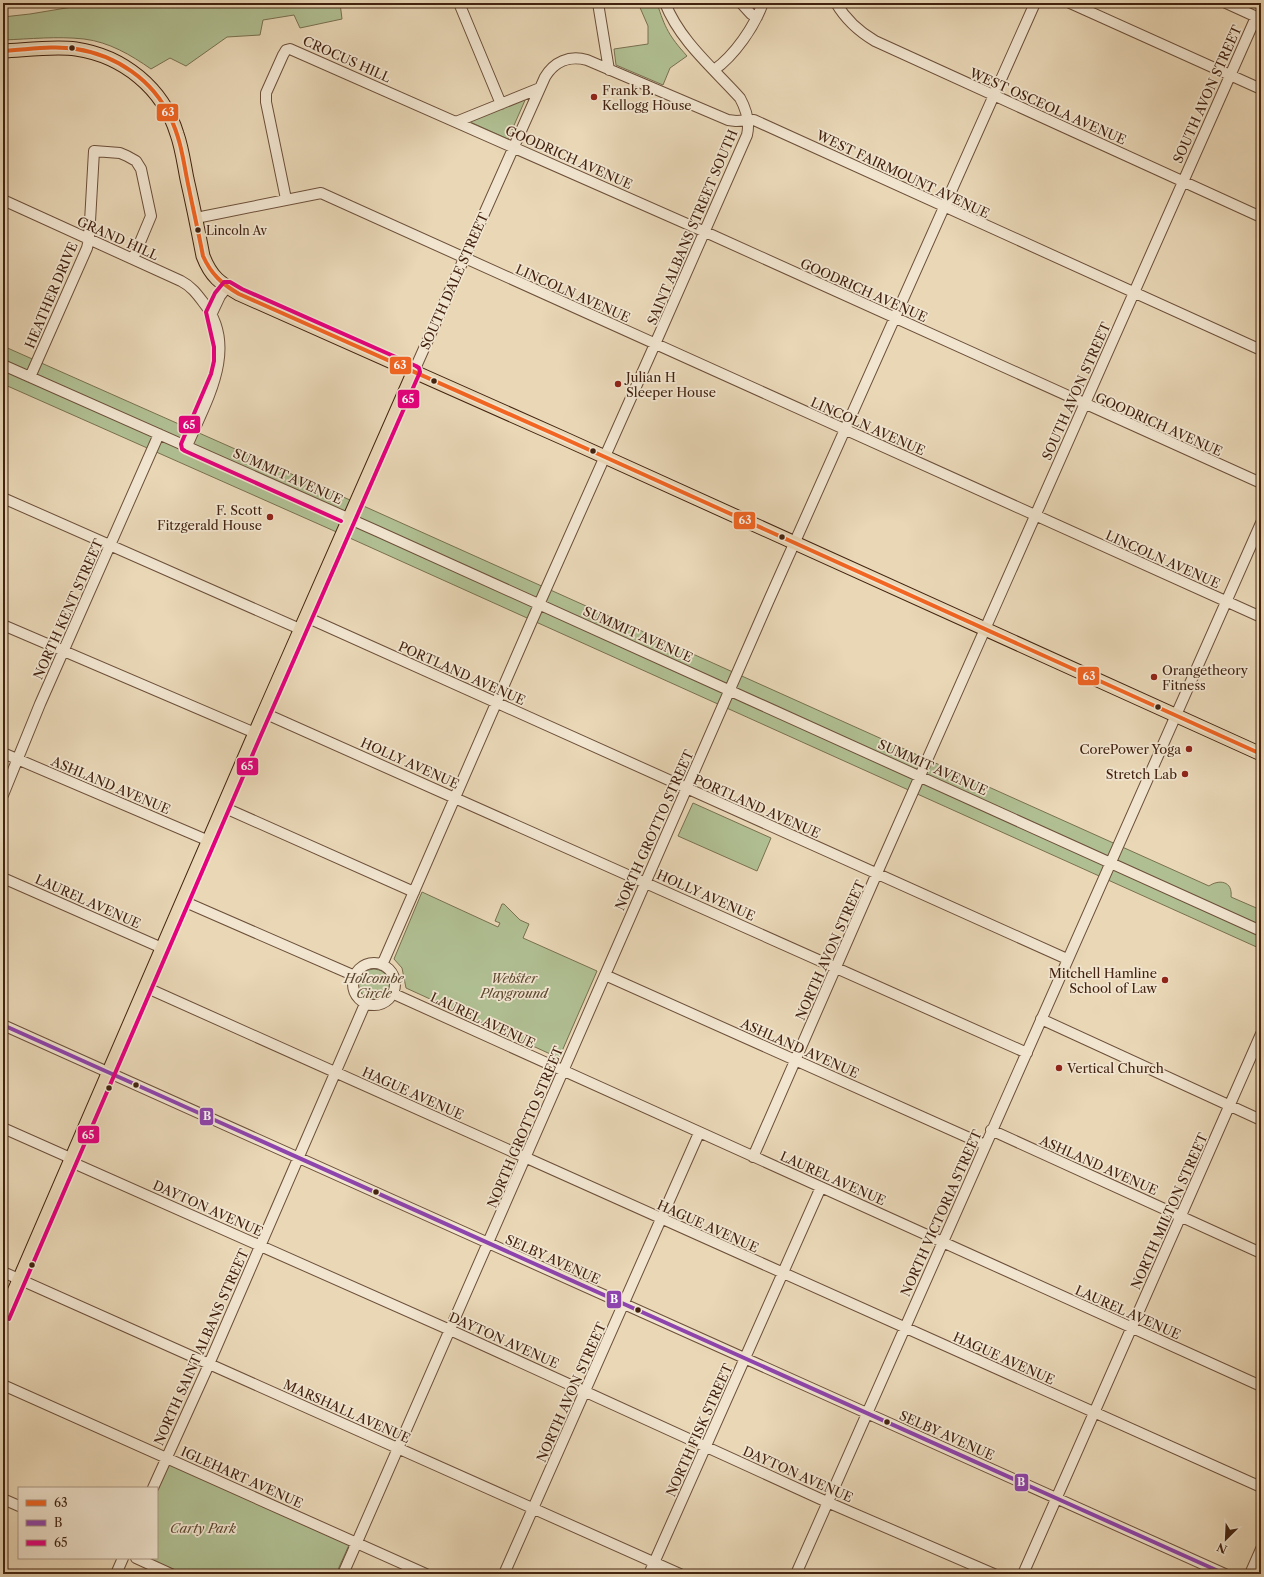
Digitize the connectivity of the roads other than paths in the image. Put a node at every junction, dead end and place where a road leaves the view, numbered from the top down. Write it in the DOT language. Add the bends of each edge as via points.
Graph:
graph roads {
  1 [pos="459,3"];
  2 [pos="598,3"];
  3 [pos="665,3"];
  4 [pos="741,3"];
  5 [pos="763,3"];
  6 [pos="836,3"];
  7 [pos="1034,3"];
  8 [pos="1070,3"];
  9 [pos="1226,3"];
  10 [pos="757,17"];
  11 [pos="1258,18"];
  12 [pos="3,51"];
  13 [pos="610,70"];
  14 [pos="714,70"];
  15 [pos="1230,75"];
  16 [pos="540,88"];
  17 [pos="1261,89"];
  18 [pos="993,95"];
  19 [pos="501,104"];
  20 [pos="747,120"];
  21 [pos="456,122"];
  22 [pos="514,147"];
  23 [pos="1183,182"];
  24 [pos="286,199"];
  25 [pos="3,200"];
  26 [pos="944,207"];
  27 [pos="1261,217"];
  28 [pos="196,218"];
  29 [pos="704,232"];
  30 [pos="88,239"];
  31 [pos="464,258"];
  32 [pos="133,259"];
  33 [pos="227,287"];
  34 [pos="1134,293"];
  35 [pos="212,313"];
  36 [pos="895,318"];
  37 [pos="655,344"];
  38 [pos="1261,350"];
  39 [pos="3,365"];
  40 [pos="414,371"];
  41 [pos="30,377"];
  42 [pos="1084,404"];
  43 [pos="845,430"];
  44 [pos="159,434"];
  45 [pos="187,446"];
  46 [pos="605,457"];
  47 [pos="1261,484"];
  48 [pos="3,498"];
  49 [pos="1036,516"];
  50 [pos="349,518"];
  51 [pos="1261,523"];
  52 [pos="795,543"];
  53 [pos="110,545"];
  54 [pos="1226,601"];
  55 [pos="539,604"];
  56 [pos="306,617"];
  57 [pos="1261,617"];
  58 [pos="3,625"];
  59 [pos="300,629"];
  60 [pos="985,629"];
  61 [pos="64,652"];
  62 [pos="730,690"];
  63 [pos="496,703"];
  64 [pos="264,713"];
  65 [pos="1175,715"];
  66 [pos="255,733"];
  67 [pos="3,753"];
  68 [pos="1261,754"];
  69 [pos="18,760"];
  70 [pos="920,775"];
  71 [pos="686,789"];
  72 [pos="3,795"];
  73 [pos="455,797"];
  74 [pos="223,807"];
  75 [pos="209,841"];
  76 [pos="1110,862"];
  77 [pos="877,873"];
  78 [pos="3,878"];
  79 [pos="645,882"];
  80 [pos="414,892"];
  81 [pos="183,901"];
  82 [pos="1261,930"];
  83 [pos="162,948"];
  84 [pos="1067,959"];
  85 [pos="382,965"];
  86 [pos="836,967"];
  87 [pos="605,975"];
  88 [pos="355,976"];
  89 [pos="145,987"];
  90 [pos="394,994"];
  91 [pos="365,1004"];
  92 [pos="1041,1019"];
  93 [pos="3,1025"];
  94 [pos="1261,1034"];
  95 [pos="1027,1052"];
  96 [pos="796,1060"];
  97 [pos="562,1071"];
  98 [pos="108,1073"];
  99 [pos="336,1073"];
  100 [pos="1230,1106"];
  101 [pos="1261,1120"];
  102 [pos="3,1128"];
  103 [pos="991,1130"];
  104 [pos="699,1133"];
  105 [pos="985,1145"];
  106 [pos="753,1157"];
  107 [pos="298,1158"];
  108 [pos="525,1158"];
  109 [pos="71,1160"];
  110 [pos="821,1187"];
  111 [pos="1182,1217"];
  112 [pos="661,1219"];
  113 [pos="942,1242"];
  114 [pos="488,1243"];
  115 [pos="260,1245"];
  116 [pos="1261,1253"];
  117 [pos="3,1272"];
  118 [pos="782,1273"];
  119 [pos="20,1279"];
  120 [pos="623,1304"];
  121 [pos="3,1317"];
  122 [pos="904,1328"];
  123 [pos="1132,1328"];
  124 [pos="450,1330"];
  125 [pos="744,1358"];
  126 [pos="209,1364"];
  127 [pos="3,1384"];
  128 [pos="1261,1386"];
  129 [pos="585,1391"];
  130 [pos="866,1413"];
  131 [pos="1094,1413"];
  132 [pos="706,1447"];
  133 [pos="398,1448"];
  134 [pos="167,1458"];
  135 [pos="154,1487"];
  136 [pos="1261,1487"];
  137 [pos="3,1499"];
  138 [pos="1057,1499"];
  139 [pos="827,1502"];
  140 [pos="18,1506"];
  141 [pos="534,1508"];
  142 [pos="357,1543"];
  143 [pos="1261,1549"];
  144 [pos="123,1559"];
  145 [pos="138,1559"];
  146 [pos="654,1562"];
  147 [pos="116,1574"];
  148 [pos="171,1574"];
  149 [pos="343,1574"];
  150 [pos="426,1574"];
  151 [pos="504,1574"];
  152 [pos="649,1574"];
  153 [pos="680,1574"];
  154 [pos="796,1574"];
  155 [pos="994,1574"];
  156 [pos="1024,1574"];
  157 [pos="1225,1574"];
  158 [pos="1250,1574"];
  1 -- 19 [label="street"];
  2 -- 13 [label="street"];
  3 -- 14 [label="street, SAINT ALBANS STREET SOUTH" via="670,16 687,42"];
  4 -- 10 [label="street"];
  5 -- 10 [label="street"];
  6 -- 18 [label="street, WEST OSCEOLA AVENUE" via="852,25 875,42"];
  7 -- 18 [label="street, NORTH GROTTO STREET"];
  8 -- 15 [label="street"];
  9 -- 11 [label="street"];
  10 -- 14 [label="street" via="724,62"];
  11 -- 15 [label="street, SOUTH AVON STREET"];
  12 -- 28 [label="main road" via="76,49 108,57 140,76 159,98 178,134"];
  13 -- 16 [label="street, WEST FAIRMOUNT AVENUE" via="582,59 567,59 548,72"];
  13 -- 20 [label="street, WEST FAIRMOUNT AVENUE" via="728,120"];
  14 -- 20 [label="street, SAINT ALBANS STREET SOUTH" via="740,98 745,107"];
  15 -- 17 [label="street"];
  15 -- 23 [label="street, SOUTH AVON STREET"];
  16 -- 19 [label="street"];
  16 -- 22 [label="street, SOUTH DALE STREET"];
  18 -- 23 [label="street, WEST OSCEOLA AVENUE"];
  18 -- 26 [label="street, NORTH GROTTO STREET"];
  19 -- 21 [label="street"];
  20 -- 26 [label="street, WEST FAIRMOUNT AVENUE" via="754,120"];
  20 -- 29 [label="street, SAINT ALBANS STREET SOUTH" via="747,135"];
  21 -- 22 [label="street, GOODRICH AVENUE"];
  21 -- 24 [label="street, CROCUS HILL" via="293,49 286,50 266,93 266,102"];
  22 -- 29 [label="street, GOODRICH AVENUE"];
  22 -- 31 [label="street, SOUTH DALE STREET"];
  23 -- 27 [label="street, WEST OSCEOLA AVENUE"];
  23 -- 34 [label="street, SOUTH AVON STREET"];
  24 -- 28 [label="street, LINCOLN AVENUE"];
  24 -- 31 [label="street, LINCOLN AVENUE" via="321,193"];
  25 -- 30 [label="street, GRAND HILL"];
  26 -- 34 [label="street, WEST FAIRMOUNT AVENUE"];
  26 -- 36 [label="street, NORTH GROTTO STREET"];
  28 -- 33 [label="main road" via="206,265 210,273"];
  29 -- 36 [label="street, GOODRICH AVENUE"];
  29 -- 37 [label="street, SAINT ALBANS STREET SOUTH"];
  30 -- 32 [label="street, GRAND HILL"];
  30 -- 32 [label="street, HEATHER DRIVE" via="94,151 120,153 136,161 141,169 151,216"];
  30 -- 41 [label="street, HEATHER DRIVE" via="87,248"];
  31 -- 37 [label="street, LINCOLN AVENUE"];
  31 -- 40 [label="street, SOUTH DALE STREET"];
  32 -- 35 [label="street, GRAND HILL" via="186,283"];
  33 -- 35 [label="street"];
  33 -- 40 [label="main road"];
  34 -- 38 [label="street, WEST FAIRMOUNT AVENUE"];
  34 -- 42 [label="street, SOUTH AVON STREET"];
  35 -- 45 [label="street" via="219,338 220,362 215,381"];
  36 -- 42 [label="street, GOODRICH AVENUE"];
  36 -- 43 [label="street, NORTH GROTTO STREET"];
  37 -- 43 [label="street, LINCOLN AVENUE"];
  37 -- 46 [label="street, SAINT ALBANS STREET SOUTH"];
  39 -- 41 [label="street, SUMMIT AVENUE"];
  40 -- 46 [label="main road"];
  40 -- 50 [label="main road, SOUTH DALE STREET"];
  41 -- 44 [label="street, SUMMIT AVENUE"];
  42 -- 47 [label="street, GOODRICH AVENUE"];
  42 -- 49 [label="street, SOUTH AVON STREET"];
  43 -- 49 [label="street, LINCOLN AVENUE"];
  43 -- 52 [label="street, NORTH GROTTO STREET"];
  44 -- 45 [label="street, SUMMIT AVENUE"];
  44 -- 53 [label="street, NORTH KENT STREET"];
  45 -- 50 [label="street, SUMMIT AVENUE"];
  46 -- 52 [label="main road"];
  46 -- 55 [label="street, SAINT ALBANS STREET SOUTH"];
  48 -- 53 [label="street"];
  49 -- 54 [label="street, LINCOLN AVENUE"];
  49 -- 60 [label="street, SOUTH AVON STREET"];
  50 -- 55 [label="street, SUMMIT AVENUE"];
  50 -- 56 [label="main road, SOUTH DALE STREET"];
  51 -- 54 [label="street, NORTH VICTORIA STREET"];
  52 -- 60 [label="main road"];
  52 -- 62 [label="street, NORTH GROTTO STREET"];
  53 -- 59 [label="street"];
  53 -- 61 [label="street, NORTH KENT STREET"];
  54 -- 57 [label="street, LINCOLN AVENUE"];
  54 -- 65 [label="street, NORTH VICTORIA STREET"];
  55 -- 62 [label="street, SUMMIT AVENUE"];
  55 -- 63 [label="street"];
  56 -- 59 [label="main road, SOUTH DALE STREET"];
  56 -- 63 [label="street, PORTLAND AVENUE"];
  58 -- 61 [label="street"];
  59 -- 64 [label="main road, SOUTH DALE STREET"];
  60 -- 65 [label="main road"];
  60 -- 70 [label="street, SOUTH AVON STREET"];
  61 -- 66 [label="street"];
  61 -- 69 [label="street, NORTH KENT STREET"];
  62 -- 70 [label="street, SUMMIT AVENUE"];
  62 -- 71 [label="street, NORTH GROTTO STREET"];
  63 -- 71 [label="street, PORTLAND AVENUE"];
  63 -- 73 [label="street"];
  64 -- 66 [label="main road, SOUTH DALE STREET"];
  64 -- 73 [label="street, HOLLY AVENUE"];
  65 -- 68 [label="main road"];
  65 -- 76 [label="street, NORTH VICTORIA STREET"];
  66 -- 74 [label="main road, SOUTH DALE STREET"];
  67 -- 69 [label="street, ASHLAND AVENUE"];
  69 -- 72 [label="street, NORTH KENT STREET"];
  69 -- 75 [label="street, ASHLAND AVENUE"];
  70 -- 76 [label="street, SUMMIT AVENUE"];
  70 -- 77 [label="street, NORTH AVON STREET"];
  71 -- 77 [label="street, PORTLAND AVENUE"];
  71 -- 79 [label="street, NORTH GROTTO STREET"];
  73 -- 79 [label="street, HOLLY AVENUE"];
  73 -- 80 [label="street"];
  74 -- 75 [label="main road, SOUTH DALE STREET"];
  74 -- 80 [label="street"];
  75 -- 81 [label="main road, SOUTH DALE STREET"];
  76 -- 82 [label="street, SUMMIT AVENUE"];
  76 -- 84 [label="street, NORTH VICTORIA STREET"];
  77 -- 84 [label="street, PORTLAND AVENUE"];
  77 -- 86 [label="street, NORTH AVON STREET"];
  78 -- 83 [label="street, LAUREL AVENUE"];
  79 -- 86 [label="street, HOLLY AVENUE"];
  79 -- 87 [label="street, NORTH GROTTO STREET"];
  80 -- 85 [label="street"];
  81 -- 83 [label="main road, SOUTH DALE STREET"];
  81 -- 88 [label="street"];
  83 -- 89 [label="main road, SOUTH DALE STREET"];
  84 -- 92 [label="street, NORTH VICTORIA STREET"];
  85 -- 88 [label="street" via="364,965"];
  85 -- 90 [label="street" via="393,974"];
  86 -- 95 [label="street, HOLLY AVENUE"];
  86 -- 96 [label="street, NORTH AVON STREET"];
  87 -- 96 [label="street, ASHLAND AVENUE"];
  87 -- 97 [label="street, NORTH GROTTO STREET"];
  88 -- 91 [label="street" via="355,994"];
  89 -- 98 [label="main road, SOUTH DALE STREET"];
  89 -- 99 [label="street, HAGUE AVENUE"];
  90 -- 91 [label="street" via="381,1005"];
  90 -- 97 [label="street, LAUREL AVENUE"];
  91 -- 99 [label="street, NORTH SAINT ALBANS STREET"];
  92 -- 95 [label="street, NORTH VICTORIA STREET"];
  92 -- 100 [label="street"];
  93 -- 98 [label="street, SELBY AVENUE"];
  94 -- 100 [label="street, NORTH MILTON STREET"];
  95 -- 103 [label="street, NORTH VICTORIA STREET"];
  96 -- 105 [label="street, ASHLAND AVENUE"];
  96 -- 106 [label="street, NORTH AVON STREET"];
  97 -- 104 [label="street, LAUREL AVENUE"];
  97 -- 108 [label="street, NORTH GROTTO STREET"];
  98 -- 107 [label="street, SELBY AVENUE"];
  98 -- 109 [label="main road, SOUTH DALE STREET"];
  99 -- 107 [label="street, NORTH SAINT ALBANS STREET"];
  99 -- 108 [label="street, HAGUE AVENUE"];
  100 -- 101 [label="street"];
  100 -- 111 [label="street, NORTH MILTON STREET"];
  102 -- 109 [label="street, DAYTON AVENUE"];
  103 -- 105 [label="street, NORTH VICTORIA STREET"];
  103 -- 111 [label="street, ASHLAND AVENUE"];
  104 -- 106 [label="street, LAUREL AVENUE"];
  104 -- 112 [label="street, NORTH AVON STREET"];
  105 -- 113 [label="street, NORTH VICTORIA STREET"];
  106 -- 110 [label="street, LAUREL AVENUE"];
  107 -- 114 [label="street, SELBY AVENUE"];
  107 -- 115 [label="street, NORTH SAINT ALBANS STREET"];
  108 -- 112 [label="street, HAGUE AVENUE"];
  108 -- 114 [label="street, NORTH GROTTO STREET"];
  109 -- 115 [label="street, DAYTON AVENUE"];
  109 -- 119 [label="main road, SOUTH DALE STREET"];
  110 -- 113 [label="street, LAUREL AVENUE"];
  110 -- 118 [label="street, NORTH FISK STREET"];
  111 -- 116 [label="street, ASHLAND AVENUE"];
  111 -- 123 [label="street, NORTH MILTON STREET"];
  112 -- 118 [label="street, HAGUE AVENUE"];
  112 -- 120 [label="street, NORTH AVON STREET"];
  113 -- 122 [label="street, NORTH VICTORIA STREET"];
  113 -- 123 [label="street, LAUREL AVENUE"];
  114 -- 120 [label="street, SELBY AVENUE"];
  114 -- 124 [label="street, NORTH GROTTO STREET"];
  115 -- 124 [label="street, DAYTON AVENUE"];
  115 -- 126 [label="street, NORTH SAINT ALBANS STREET"];
  117 -- 119 [label="street, MARSHALL AVENUE"];
  118 -- 122 [label="street, HAGUE AVENUE"];
  118 -- 125 [label="street, NORTH FISK STREET"];
  119 -- 121 [label="main road, SOUTH DALE STREET"];
  119 -- 126 [label="street, MARSHALL AVENUE"];
  120 -- 125 [label="street, SELBY AVENUE"];
  120 -- 129 [label="street, NORTH AVON STREET"];
  122 -- 130 [label="street, NORTH VICTORIA STREET"];
  122 -- 131 [label="street, HAGUE AVENUE"];
  123 -- 128 [label="street, LAUREL AVENUE"];
  123 -- 131 [label="street, NORTH MILTON STREET"];
  124 -- 129 [label="street, DAYTON AVENUE"];
  124 -- 133 [label="street, NORTH GROTTO STREET"];
  125 -- 130 [label="street, SELBY AVENUE"];
  125 -- 132 [label="street, NORTH FISK STREET"];
  126 -- 133 [label="street, MARSHALL AVENUE"];
  126 -- 134 [label="street, NORTH SAINT ALBANS STREET"];
  127 -- 134 [label="street, IGLEHART AVENUE"];
  129 -- 132 [label="street, DAYTON AVENUE"];
  129 -- 141 [label="street, NORTH AVON STREET"];
  130 -- 138 [label="street, SELBY AVENUE"];
  130 -- 139 [label="street, NORTH VICTORIA STREET"];
  131 -- 136 [label="street, HAGUE AVENUE"];
  131 -- 138 [label="street, NORTH MILTON STREET"];
  132 -- 139 [label="street, DAYTON AVENUE"];
  132 -- 146 [label="street, NORTH FISK STREET"];
  133 -- 141 [label="street, MARSHALL AVENUE"];
  133 -- 142 [label="street, NORTH GROTTO STREET"];
  134 -- 135 [label="street, NORTH SAINT ALBANS STREET"];
  134 -- 142 [label="street, IGLEHART AVENUE"];
  137 -- 140 [label="street"];
  138 -- 156 [label="street, NORTH MILTON STREET"];
  138 -- 157 [label="street, SELBY AVENUE"];
  139 -- 154 [label="street, NORTH VICTORIA STREET"];
  139 -- 155 [label="street, DAYTON AVENUE"];
  141 -- 146 [label="street, MARSHALL AVENUE"];
  141 -- 151 [label="street, NORTH AVON STREET"];
  142 -- 149 [label="street, NORTH GROTTO STREET"];
  142 -- 150 [label="street, IGLEHART AVENUE"];
  143 -- 158 [label="street"];
  144 -- 147 [label="street"];
  145 -- 148 [label="street"];
  146 -- 152 [label="street, NORTH FISK STREET"];
  146 -- 153 [label="street, MARSHALL AVENUE"];
}
